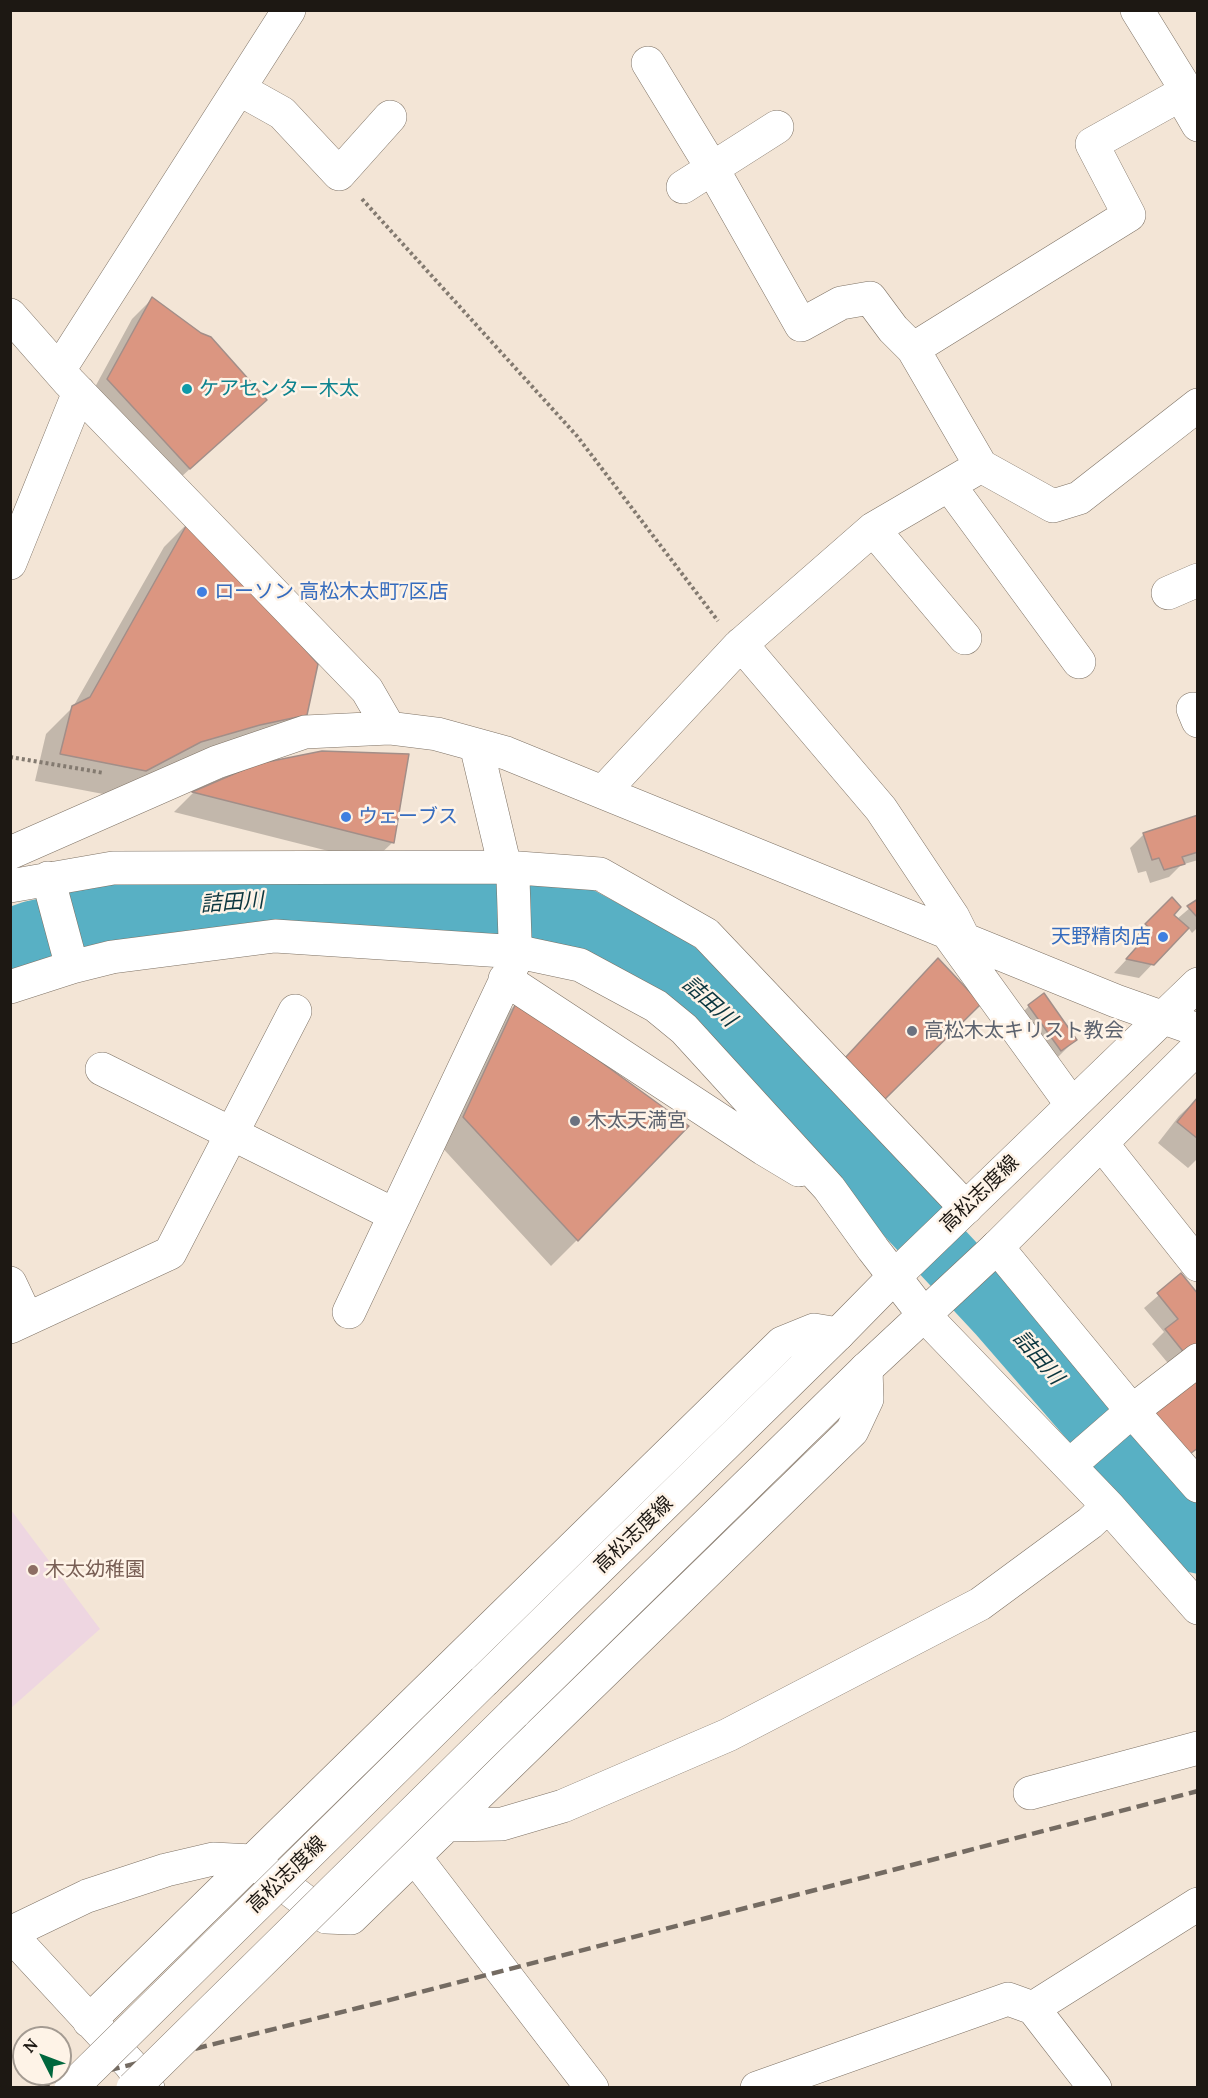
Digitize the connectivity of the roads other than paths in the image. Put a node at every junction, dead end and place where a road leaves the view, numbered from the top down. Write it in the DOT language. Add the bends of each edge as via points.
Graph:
graph roads {
  1 [pos="290,10"];
  2 [pos="1137,10"];
  3 [pos="648,63"];
  4 [pos="239,89"];
  5 [pos="1180,94"];
  6 [pos="390,117"];
  7 [pos="1197,125"];
  8 [pos="777,128"];
  9 [pos="712,168"];
  10 [pos="683,187"];
  11 [pos="10,315"];
  12 [pos="913,350"];
  13 [pos="69,381"];
  14 [pos="1197,405"];
  15 [pos="981,466"];
  16 [pos="949,485"];
  17 [pos="873,529"];
  18 [pos="10,563"];
  19 [pos="1197,580"];
  20 [pos="1168,593"];
  21 [pos="965,638"];
  22 [pos="739,646"];
  23 [pos="1079,662"];
  24 [pos="389,728"];
  25 [pos="476,745"];
  26 [pos="603,792"];
  27 [pos="10,853"];
  28 [pos="509,872"];
  29 [pos="10,886"];
  30 [pos="50,886"];
  31 [pos="955,936"];
  32 [pos="513,957"];
  33 [pos="72,967"];
  34 [pos="1197,984"];
  35 [pos="10,987"];
  36 [pos="295,1011"];
  37 [pos="1163,1017"];
  38 [pos="1197,1030"];
  39 [pos="1197,1047"];
  40 [pos="102,1069"];
  41 [pos="1072,1105"];
  42 [pos="230,1133"];
  43 [pos="1102,1144"];
  44 [pos="829,1188"];
  45 [pos="960,1214"];
  46 [pos="395,1215"];
  47 [pos="992,1251"];
  48 [pos="1197,1265"];
  49 [pos="899,1272"];
  50 [pos="10,1283"];
  51 [pos="930,1310"];
  52 [pos="349,1312"];
  53 [pos="19,1323"];
  54 [pos="838,1334"];
  55 [pos="1197,1360"];
  56 [pos="866,1368"];
  57 [pos="1132,1411"];
  58 [pos="1070,1465"];
  59 [pos="1197,1486"];
  60 [pos="1108,1506"];
  61 [pos="1197,1608"];
  62 [pos="1197,1749"];
  63 [pos="1030,1793"];
  64 [pos="446,1825"];
  65 [pos="414,1856"];
  66 [pos="252,1861"];
  67 [pos="1197,1904"];
  68 [pos="10,1933"];
  69 [pos="1034,2008"];
  70 [pos="89,2021"];
  71 [pos="71,2088"];
  72 [pos="133,2088"];
  73 [pos="148,2088"];
  74 [pos="592,2088"];
  75 [pos="757,2088"];
  76 [pos="1095,2088"];
  1 -- 4 [label="street"];
  2 -- 5 [label="street" via="1187,91"];
  3 -- 9 [label="street"];
  4 -- 6 [label="street" via="282,113 339,174"];
  4 -- 13 [label="street"];
  5 -- 7 [label="street"];
  5 -- 12 [label="street" via="1092,144 1129,216"];
  8 -- 9 [label="street"];
  9 -- 10 [label="street"];
  9 -- 12 [label="street" via="801,325 841,303 870,298"];
  11 -- 13 [label="street"];
  12 -- 15 [label="street"];
  13 -- 18 [label="street"];
  13 -- 24 [label="street" via="344,665 367,690"];
  14 -- 15 [label="street" via="1079,498 1053,506"];
  15 -- 16 [label="street"];
  16 -- 17 [label="street"];
  16 -- 23 [label="street"];
  17 -- 21 [label="street"];
  17 -- 22 [label="street"];
  19 -- 20 [label="street"];
  22 -- 26 [label="street"];
  22 -- 31 [label="street" via="881,809 953,916"];
  24 -- 25 [label="street" via="437,734"];
  24 -- 27 [label="street" via="305,732 217,762"];
  25 -- 26 [label="street"];
  25 -- 28 [label="street"];
  26 -- 31 [label="street"];
  28 -- 30 [label="street" via="113,868"];
  28 -- 32 [label="street"];
  28 -- 45 [label="street" via="600,874 706,934"];
  29 -- 30 [label="street"];
  30 -- 33 [label="street"];
  31 -- 37 [label="street"];
  31 -- 41 [label="street"];
  32 -- 33 [label="street" via="274,936 112,957"];
  32 -- 44 [label="street" via="764,1149"];
  32 -- 44 [label="street" via="580,965 656,1006 684,1029"];
  32 -- 46 [label="street"];
  33 -- 35 [label="street"];
  34 -- 37 [label="street, 高松志度線"];
  36 -- 42 [label="street"];
  37 -- 38 [label="street"];
  37 -- 41 [label="street, 高松志度線"];
  39 -- 43 [label="street"];
  40 -- 42 [label="street"];
  41 -- 45 [label="street, 高松志度線"];
  42 -- 46 [label="street"];
  42 -- 53 [label="street" via="170,1253"];
  43 -- 47 [label="street"];
  43 -- 48 [label="street"];
  44 -- 49 [label="street"];
  45 -- 49 [label="street, 高松志度線"];
  46 -- 52 [label="street"];
  47 -- 51 [label="street"];
  47 -- 57 [label="street"];
  49 -- 51 [label="street"];
  49 -- 54 [label="street, 高松志度線"];
  50 -- 53 [label="street"];
  51 -- 56 [label="street"];
  51 -- 58 [label="street"];
  54 -- 66 [label="street" via="813,1330 782,1342"];
  54 -- 71 [label="street, 高松志度線, bridge"];
  55 -- 57 [label="street"];
  56 -- 64 [label="street" via="867,1399 852,1431"];
  56 -- 72 [label="street, bridge"];
  57 -- 58 [label="street"];
  57 -- 59 [label="street"];
  58 -- 60 [label="street"];
  60 -- 61 [label="street"];
  60 -- 64 [label="street" via="980,1604 728,1735 563,1806 502,1824"];
  62 -- 63 [label="street"];
  64 -- 65 [label="street"];
  65 -- 66 [label="street" via="351,1918 326,1917"];
  65 -- 74 [label="street"];
  66 -- 68 [label="street" via="213,1859 166,1870 87,1896"];
  66 -- 70 [label="street"];
  67 -- 69 [label="street"];
  68 -- 70 [label="street"];
  69 -- 75 [label="street" via="1008,2000"];
  69 -- 76 [label="street"];
  70 -- 73 [label="street"];
}
